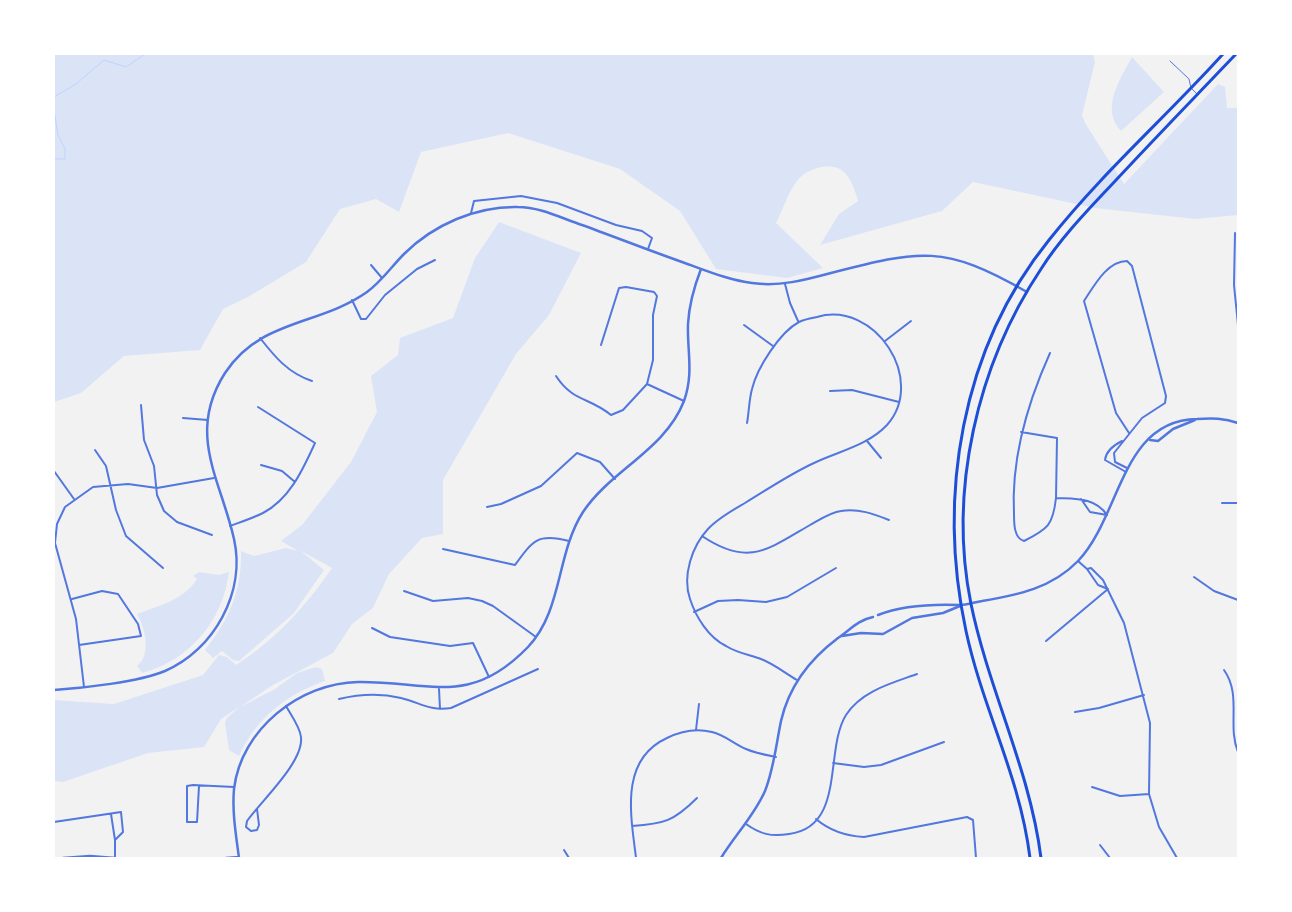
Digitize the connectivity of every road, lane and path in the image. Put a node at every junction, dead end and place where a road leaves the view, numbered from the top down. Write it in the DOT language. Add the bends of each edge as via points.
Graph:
graph roads {
  1 [pos="1223,54"];
  2 [pos="1236,54"];
  3 [pos="1170,61"];
  4 [pos="1191,88"];
  5 [pos="1198,94"];
  6 [pos="471,214"];
  7 [pos="1235,233"];
  8 [pos="648,249"];
  9 [pos="435,260"];
  10 [pos="371,265"];
  11 [pos="701,269"];
  12 [pos="382,278"];
  13 [pos="785,284"];
  14 [pos="1016,286"];
  15 [pos="1027,292"];
  16 [pos="352,300"];
  17 [pos="911,321"];
  18 [pos="799,322"];
  19 [pos="744,325"];
  20 [pos="1238,325"];
  21 [pos="260,338"];
  22 [pos="885,341"];
  23 [pos="601,345"];
  24 [pos="774,346"];
  25 [pos="1050,353"];
  26 [pos="556,376"];
  27 [pos="312,381"];
  28 [pos="647,384"];
  29 [pos="830,391"];
  30 [pos="684,401"];
  31 [pos="899,402"];
  32 [pos="141,406"];
  33 [pos="258,407"];
  34 [pos="183,418"];
  35 [pos="1197,419"];
  36 [pos="208,420"];
  37 [pos="747,423"];
  38 [pos="1238,423"];
  39 [pos="1022,432"];
  40 [pos="1129,433"];
  41 [pos="1149,440"];
  42 [pos="867,441"];
  43 [pos="1122,441"];
  44 [pos="95,450"];
  45 [pos="881,458"];
  46 [pos="261,464"];
  47 [pos="1128,468"];
  48 [pos="54,471"];
  49 [pos="1126,472"];
  50 [pos="214,478"];
  51 [pos="615,479"];
  52 [pos="295,482"];
  53 [pos="112,484"];
  54 [pos="156,488"];
  55 [pos="1056,498"];
  56 [pos="74,499"];
  57 [pos="1080,499"];
  58 [pos="1090,501"];
  59 [pos="1222,503"];
  60 [pos="1238,503"];
  61 [pos="487,507"];
  62 [pos="1086,508"];
  63 [pos="1107,515"];
  64 [pos="889,520"];
  65 [pos="230,526"];
  66 [pos="212,535"];
  67 [pos="702,536"];
  68 [pos="569,541"];
  69 [pos="443,549"];
  70 [pos="1078,561"];
  71 [pos="163,568"];
  72 [pos="836,568"];
  73 [pos="1087,569"];
  74 [pos="1194,577"];
  75 [pos="1108,589"];
  76 [pos="404,591"];
  77 [pos="72,599"];
  78 [pos="1238,600"];
  79 [pos="971,603"];
  80 [pos="961,605"];
  81 [pos="694,612"];
  82 [pos="878,615"];
  83 [pos="873,617"];
  84 [pos="372,628"];
  85 [pos="536,637"];
  86 [pos="840,637"];
  87 [pos="1046,641"];
  88 [pos="79,645"];
  89 [pos="538,670"];
  90 [pos="1224,670"];
  91 [pos="918,674"];
  92 [pos="489,677"];
  93 [pos="798,680"];
  94 [pos="84,687"];
  95 [pos="439,689"];
  96 [pos="54,690"];
  97 [pos="1144,695"];
  98 [pos="339,699"];
  99 [pos="700,704"];
  100 [pos="286,706"];
  101 [pos="440,709"];
  102 [pos="1075,712"];
  103 [pos="696,730"];
  104 [pos="944,742"];
  105 [pos="1238,752"];
  106 [pos="776,757"];
  107 [pos="833,763"];
  108 [pos="199,786"];
  109 [pos="234,787"];
  110 [pos="1092,787"];
  111 [pos="1149,794"];
  112 [pos="697,798"];
  113 [pos="257,809"];
  114 [pos="111,814"];
  115 [pos="816,819"];
  116 [pos="54,822"];
  117 [pos="746,824"];
  118 [pos="632,826"];
  119 [pos="115,840"];
  120 [pos="1100,845"];
  121 [pos="564,850"];
  122 [pos="63,858"];
  123 [pos="115,858"];
  124 [pos="226,858"];
  125 [pos="239,858"];
  126 [pos="569,858"];
  127 [pos="636,858"];
  128 [pos="721,858"];
  129 [pos="976,858"];
  130 [pos="1030,858"];
  131 [pos="1042,858"];
  132 [pos="1110,858"];
  133 [pos="1177,858"];
  1 -- 4 [label="main road"];
  2 -- 5 [label="main road"];
  3 -- 4 [label="lane" via="1189,79"];
  4 -- 5 [label="lane"];
  4 -- 14 [label="main road" via="1084,198 1048,240"];
  5 -- 15 [label="main road" via="1069,232"];
  6 -- 8 [label="street" via="506,207 530,207"];
  6 -- 8 [label="street" via="474,201 521,196 557,203 616,226 642,231 652,238"];
  6 -- 12 [label="street" via="452,220 420,240"];
  7 -- 20 [label="street" via="1234,285"];
  8 -- 11 [label="street"];
  9 -- 16 [label="street" via="417,269 385,295 366,319 358,315"];
  10 -- 12 [label="street"];
  11 -- 13 [label="street" via="751,283"];
  11 -- 30 [label="street" via="690,301 691,360"];
  12 -- 16 [label="street"];
  13 -- 14 [label="street" via="888,258 924,254 966,262"];
  13 -- 18 [label="street"];
  14 -- 15 [label="street"];
  14 -- 80 [label="main road" via="978,373 968,403 959,451 953,520"];
  15 -- 79 [label="main road" via="996,354 973,435 965,491 964,528"];
  16 -- 21 [label="street"];
  17 -- 22 [label="street"];
  18 -- 22 [label="street" via="822,315 842,316 870,327"];
  18 -- 24 [label="street"];
  19 -- 24 [label="street"];
  21 -- 27 [label="street" via="285,367"];
  21 -- 36 [label="street" via="244,350 226,371 214,394"];
  22 -- 31 [label="street" via="899,366"];
  23 -- 28 [label="street" via="619,288 626,286 654,292 657,296 653,315 653,360"];
  24 -- 37 [label="street" via="752,388"];
  25 -- 39 [label="street" via="1034,389"];
  26 -- 28 [label="street" via="572,395 614,415 634,400"];
  28 -- 30 [label="street"];
  29 -- 31 [label="street" via="852,390"];
  30 -- 51 [label="street" via="663,436"];
  31 -- 42 [label="street" via="887,425"];
  32 -- 54 [label="street" via="144,440 155,470"];
  33 -- 52 [label="street" via="315,443"];
  34 -- 36 [label="street"];
  35 -- 38 [label="street" via="1210,417"];
  35 -- 41 [label="street" via="1173,429 1158,441"];
  35 -- 41 [label="street" via="1187,418 1173,423 1153,434"];
  36 -- 50 [label="street" via="206,435"];
  39 -- 55 [label="street" via="1057,438"];
  39 -- 55 [label="street" via="1013,501 1016,532 1022,541 1048,528"];
  40 -- 40 [label="street" via="1142,418 1164,403 1166,396 1132,266 1127,261 1120,261 1100,277 1084,301 1116,413"];
  40 -- 43 [label="street"];
  41 -- 47 [label="street"];
  42 -- 45 [label="street"];
  42 -- 67 [label="street" via="803,468 733,511"];
  43 -- 47 [label="street" via="1114,453 1115,462"];
  43 -- 49 [label="street" via="1105,455 1105,460"];
  44 -- 53 [label="street" via="106,466"];
  46 -- 52 [label="street" via="282,471"];
  47 -- 49 [label="street"];
  48 -- 56 [label="street"];
  49 -- 63 [label="street"];
  50 -- 54 [label="street"];
  50 -- 65 [label="street"];
  51 -- 61 [label="street" via="600,462 577,453 541,486"];
  51 -- 68 [label="street" via="584,512"];
  52 -- 65 [label="street" via="282,499 263,513"];
  53 -- 54 [label="street"];
  53 -- 56 [label="street" via="93,487"];
  53 -- 71 [label="street" via="116,510 126,536"];
  54 -- 66 [label="street" via="159,502 167,515"];
  55 -- 57 [label="street"];
  56 -- 77 [label="street" via="65,507 58,524 56,543"];
  57 -- 58 [label="street"];
  57 -- 62 [label="street"];
  58 -- 62 [label="street"];
  58 -- 63 [label="street"];
  59 -- 60 [label="street"];
  62 -- 63 [label="street"];
  63 -- 70 [label="street"];
  64 -- 67 [label="street" via="868,511 840,511 756,552 736,553"];
  65 -- 94 [label="street" via="236,555 233,587 224,615 204,644 165,671"];
  67 -- 81 [label="street" via="691,560 687,581"];
  68 -- 69 [label="street" via="552,536 536,540 515,565"];
  68 -- 85 [label="street" via="551,608"];
  70 -- 73 [label="street"];
  70 -- 79 [label="street" via="1038,588"];
  72 -- 81 [label="street" via="787,597 766,602 718,601"];
  73 -- 75 [label="street" via="1098,585"];
  73 -- 75 [label="street" via="1091,568 1099,575"];
  74 -- 78 [label="street" via="1214,591"];
  75 -- 87 [label="street"];
  75 -- 97 [label="street" via="1120,610"];
  76 -- 85 [label="street" via="433,601 468,598 482,601"];
  77 -- 88 [label="street"];
  77 -- 88 [label="street" via="102,591 118,594 142,636"];
  79 -- 80 [label="street"];
  79 -- 131 [label="main road" via="989,673 1022,767"];
  80 -- 82 [label="street" via="904,608"];
  80 -- 86 [label="street" via="943,613 912,618 883,634 861,633"];
  80 -- 130 [label="main road" via="975,665 1013,776"];
  81 -- 93 [label="street" via="725,646 763,660"];
  83 -- 86 [label="street" via="850,627"];
  84 -- 92 [label="street" via="390,636 450,646 473,642"];
  85 -- 92 [label="street" via="510,664"];
  86 -- 93 [label="street" via="816,657"];
  88 -- 94 [label="street"];
  89 -- 101 [label="street" via="451,708"];
  90 -- 105 [label="street" via="1233,686 1234,736"];
  91 -- 107 [label="street" via="870,693 853,706 837,734"];
  92 -- 95 [label="street"];
  93 -- 106 [label="street" via="781,721"];
  94 -- 96 [label="street"];
  95 -- 100 [label="street" via="345,683 321,689"];
  95 -- 101 [label="street"];
  97 -- 102 [label="street"];
  97 -- 111 [label="street" via="1150,723"];
  98 -- 101 [label="street" via="366,694 386,695"];
  99 -- 103 [label="street"];
  100 -- 109 [label="street" via="252,742"];
  100 -- 113 [label="street" via="300,731 301,744 287,773"];
  103 -- 106 [label="street" via="718,734 746,749"];
  103 -- 118 [label="street" via="678,733 657,743 641,760 631,785"];
  104 -- 107 [label="street" via="881,765 864,767"];
  106 -- 117 [label="street" via="764,793"];
  107 -- 115 [label="street" via="830,793"];
  108 -- 108 [label="street" via="188,786 187,822 197,822"];
  108 -- 109 [label="street"];
  109 -- 125 [label="street"];
  110 -- 111 [label="street" via="1120,796"];
  111 -- 133 [label="street" via="1159,827"];
  112 -- 118 [label="street" via="669,821"];
  113 -- 113 [label="street" via="246,824 251,831 257,830 259,825"];
  114 -- 116 [label="street"];
  114 -- 119 [label="street"];
  114 -- 119 [label="street" via="117,811 122,815 123,832"];
  115 -- 117 [label="street" via="802,831 782,835 763,834"];
  115 -- 129 [label="street" via="834,831 864,837 967,817 973,820"];
  117 -- 128 [label="street"];
  118 -- 127 [label="street"];
  119 -- 123 [label="street"];
  120 -- 132 [label="street"];
  121 -- 126 [label="street"];
  122 -- 123 [label="street"];
  124 -- 125 [label="street"];
}
